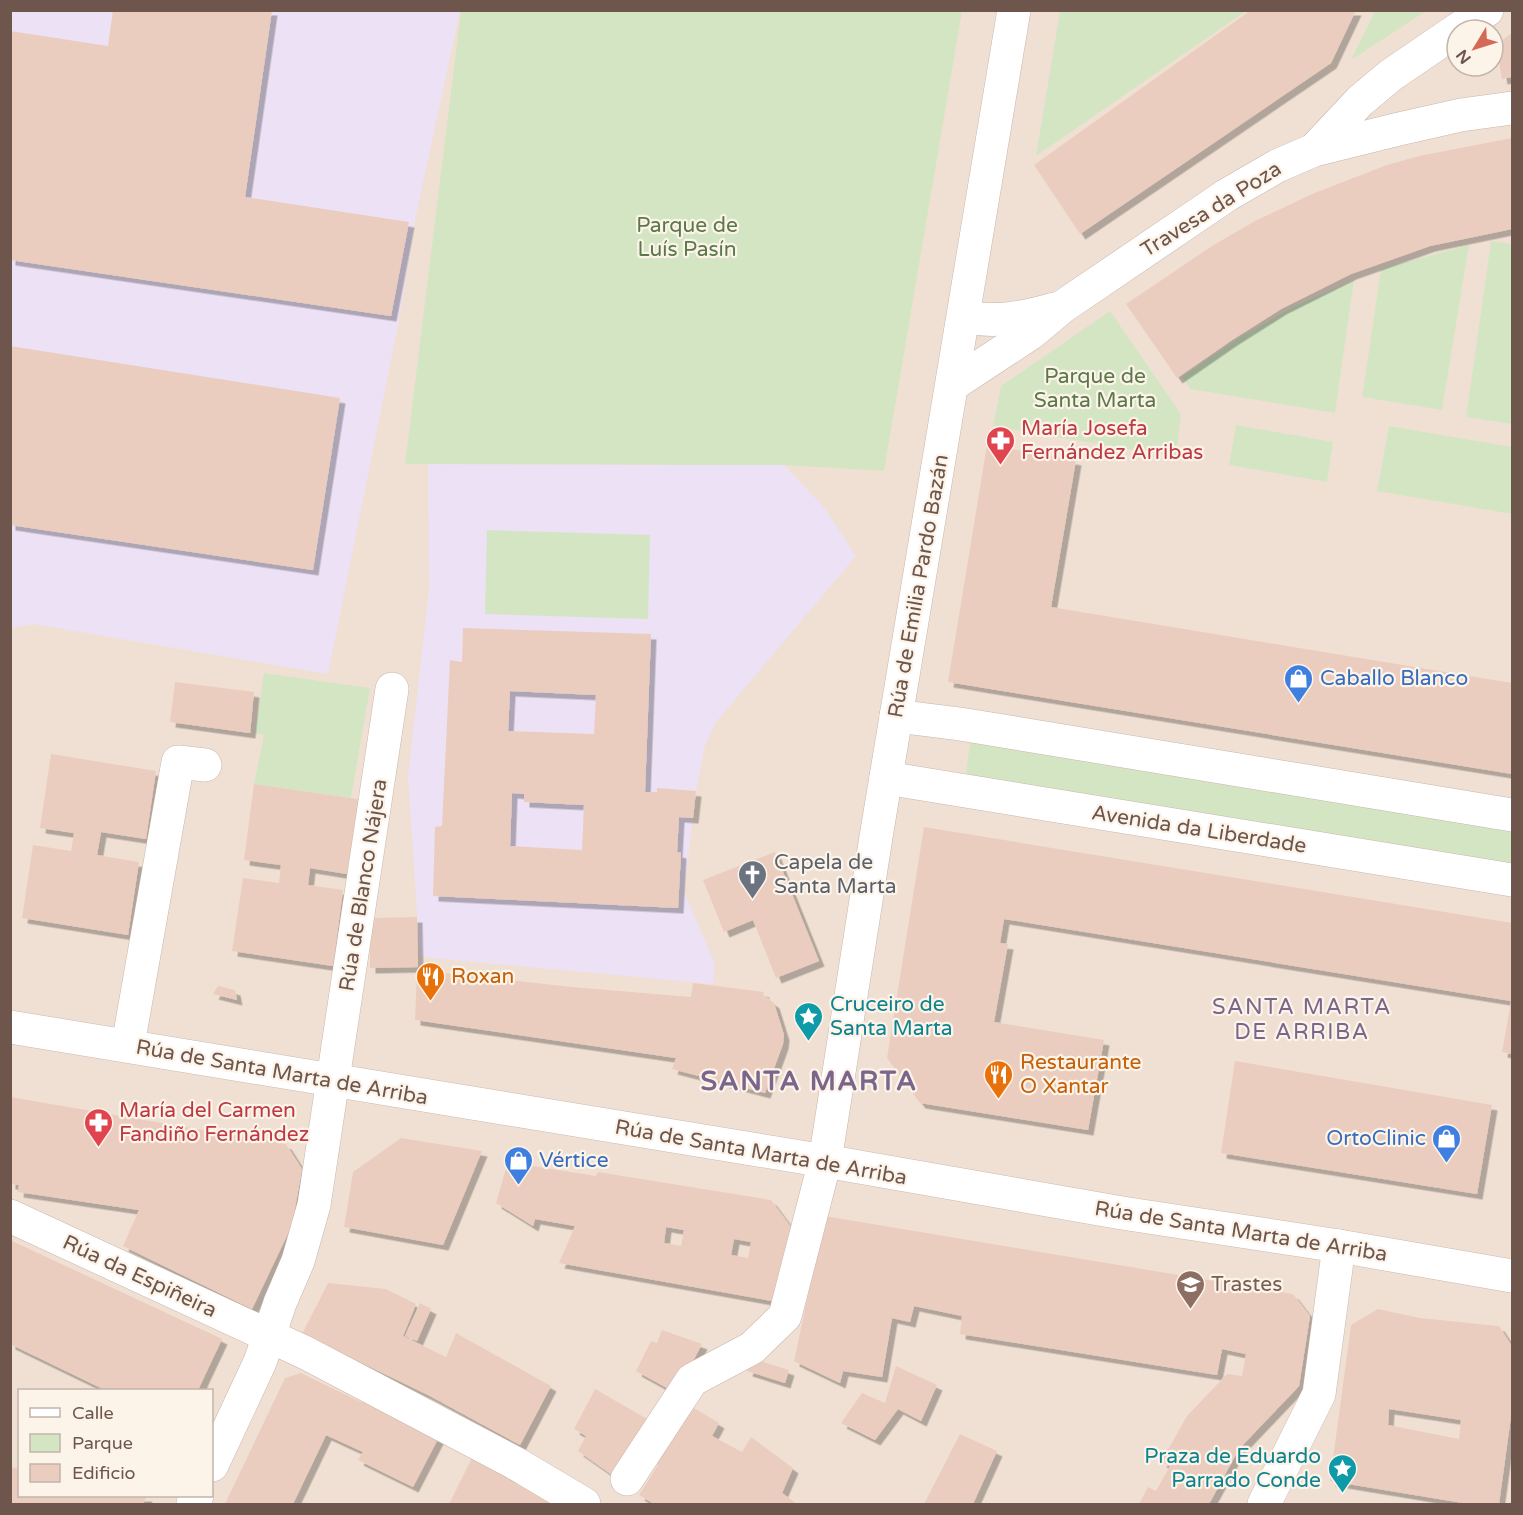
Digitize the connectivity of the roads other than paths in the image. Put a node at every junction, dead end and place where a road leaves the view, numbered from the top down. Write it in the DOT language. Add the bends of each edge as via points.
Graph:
graph roads {
  1 [pos="1014,10"];
  2 [pos="1445,38"];
  3 [pos="1512,108"];
  4 [pos="1314,150"];
  5 [pos="1062,307"];
  6 [pos="964,317"];
  7 [pos="952,385"];
  8 [pos="392,689"];
  9 [pos="896,716"];
  10 [pos="205,765"];
  11 [pos="886,778"];
  12 [pos="1512,815"];
  13 [pos="1512,880"];
  14 [pos="10,1027"];
  15 [pos="128,1045"];
  16 [pos="333,1081"];
  17 [pos="825,1161"];
  18 [pos="10,1216"];
  19 [pos="1339,1246"];
  20 [pos="1512,1276"];
  21 [pos="269,1336"];
  22 [pos="213,1463"];
  23 [pos="627,1479"];
  24 [pos="584,1504"];
  25 [pos="1264,1504"];
  1 -- 6 [label="street, Rúa de Emilia Pardo Bazán"];
  2 -- 4 [label="street" via="1390,75"];
  3 -- 4 [label="street, Travesa da Poza" via="1461,115"];
  4 -- 5 [label="street, Travesa da Poza" via="1227,195"];
  5 -- 6 [label="street, Travesa da Poza" via="1002,320"];
  5 -- 7 [label="street, Travesa da Poza" via="1031,333"];
  6 -- 7 [label="street, Rúa de Emilia Pardo Bazán"];
  7 -- 9 [label="street, Rúa de Emilia Pardo Bazán"];
  8 -- 16 [label="street, Rúa de Blanco Nájera"];
  9 -- 11 [label="street, Rúa de Emilia Pardo Bazán"];
  9 -- 12 [label="street"];
  10 -- 15 [label="street" via="178,762"];
  11 -- 13 [label="street, Avenida da Liberdade"];
  11 -- 17 [label="street, Rúa de Emilia Pardo Bazán"];
  14 -- 15 [label="street, Rúa de Santa Marta de Arriba"];
  15 -- 16 [label="street, Rúa de Santa Marta de Arriba"];
  16 -- 17 [label="street, Rúa de Santa Marta de Arriba"];
  16 -- 21 [label="street, Rúa de Blanco Nájera" via="312,1214"];
  17 -- 19 [label="street, Rúa de Santa Marta de Arriba"];
  17 -- 23 [label="street, Rúa de Emilia Pardo Bazán" via="785,1316 752,1348 692,1380"];
  18 -- 21 [label="street, Rúa da Espiñeira"];
  19 -- 20 [label="street, Rúa de Santa Marta de Arriba"];
  19 -- 25 [label="street" via="1319,1394"];
  21 -- 22 [label="street, Rúa de Blanco Nájera"];
  21 -- 24 [label="street, Rúa da Espiñeira" via="515,1463"];
}
